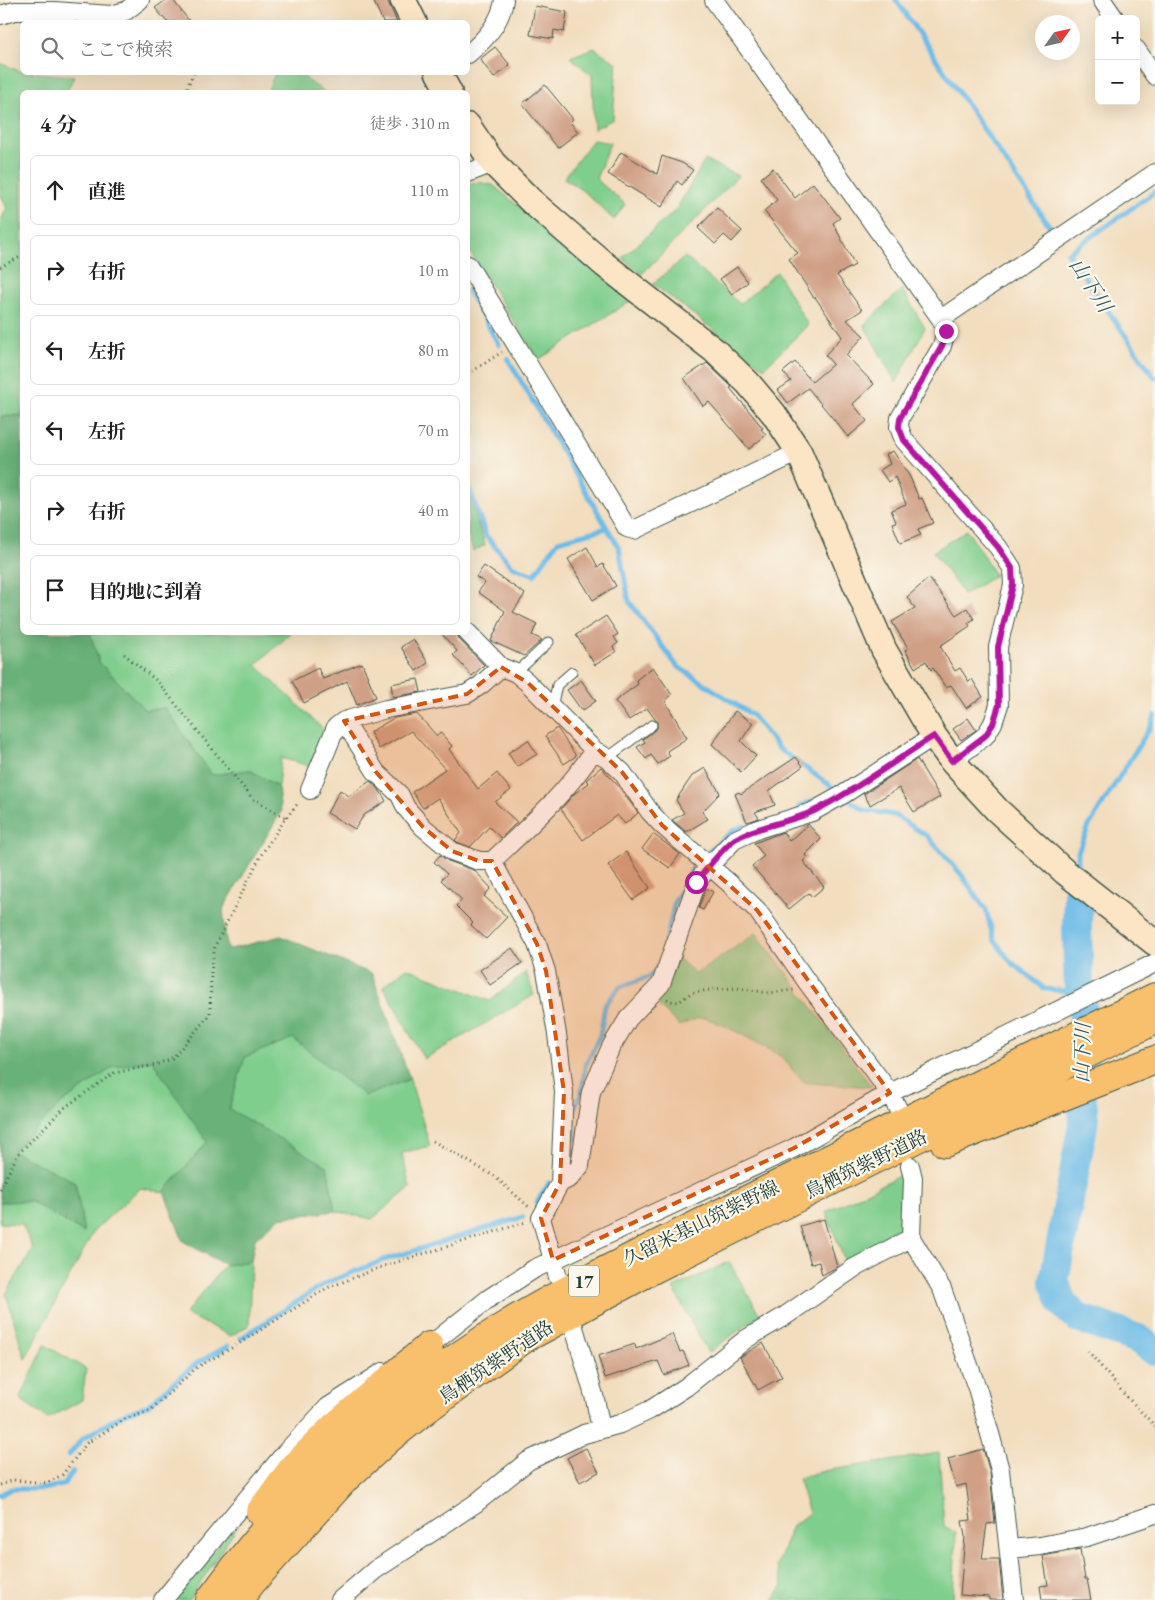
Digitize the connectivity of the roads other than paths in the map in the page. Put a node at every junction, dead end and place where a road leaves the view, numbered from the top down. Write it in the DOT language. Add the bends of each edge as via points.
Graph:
graph roads {
  1 [pos="140,0"];
  2 [pos="404,0"];
  3 [pos="504,0"];
  4 [pos="714,0"];
  5 [pos="1102,0"];
  6 [pos="1112,15"];
  7 [pos="0,16"];
  8 [pos="413,20"];
  9 [pos="470,52"];
  10 [pos="1140,55"];
  11 [pos="439,75"];
  12 [pos="1155,76"];
  13 [pos="448,90"];
  14 [pos="470,129"];
  15 [pos="493,163"];
  16 [pos="470,172"];
  17 [pos="1155,173"];
  18 [pos="470,268"];
  19 [pos="941,319"];
  20 [pos="799,452"];
  21 [pos="470,635"];
  22 [pos="549,642"];
  23 [pos="508,670"];
  24 [pos="572,672"];
  25 [pos="552,707"];
  26 [pos="344,721"];
  27 [pos="652,725"];
  28 [pos="934,736"];
  29 [pos="600,754"];
  30 [pos="952,761"];
  31 [pos="310,790"];
  32 [pos="492,861"];
  33 [pos="709,866"];
  34 [pos="1155,943"];
  35 [pos="1155,963"];
  36 [pos="1153,1005"];
  37 [pos="1155,1060"];
  38 [pos="1031,1070"];
  39 [pos="890,1093"];
  40 [pos="898,1109"];
  41 [pos="910,1166"];
  42 [pos="560,1183"];
  43 [pos="746,1224"];
  44 [pos="910,1238"];
  45 [pos="553,1260"];
  46 [pos="558,1277"];
  47 [pos="573,1324"];
  48 [pos="430,1346"];
  49 [pos="601,1429"];
  50 [pos="1155,1514"];
  51 [pos="1010,1550"];
  52 [pos="163,1600"];
  53 [pos="210,1600"];
  54 [pos="238,1600"];
  55 [pos="340,1600"];
  56 [pos="1014,1600"];
  1 -- 7 [label="street" via="126,11 111,15 15,11"];
  2 -- 8 [label="street"];
  3 -- 9 [label="street" via="490,33"];
  4 -- 19 [label="street"];
  5 -- 6 [label="street"];
  10 -- 12 [label="street"];
  11 -- 13 [label="street"];
  14 -- 15 [label="street"];
  15 -- 16 [label="street"];
  15 -- 20 [label="street" via="531,201 605,265 715,351 774,414"];
  17 -- 19 [label="street"];
  18 -- 20 [label="street" via="627,528 634,530"];
  19 -- 30 [label="street" via="946,331 942,346 900,418 899,427 904,440 925,466 998,547 1012,568 1013,585 998,647 999,705 993,724 985,736"];
  20 -- 28 [label="street" via="884,650"];
  21 -- 23 [label="street"];
  22 -- 23 [label="lane"];
  23 -- 25 [label="street"];
  23 -- 26 [label="street" via="467,694 386,709"];
  24 -- 25 [label="lane" via="557,685"];
  25 -- 29 [label="street"];
  26 -- 31 [label="street" via="336,727"];
  26 -- 32 [label="street" via="376,772 400,795 406,808 423,827 452,851 479,861"];
  27 -- 29 [label="lane"];
  28 -- 30 [label="street"];
  28 -- 33 [label="street" via="812,812 734,840"];
  29 -- 32 [label="street" via="584,766"];
  29 -- 33 [label="street" via="622,772 662,825"];
  30 -- 34 [label="street" via="997,810 1065,872"];
  32 -- 42 [label="street" via="537,944 546,971 564,1092"];
  33 -- 39 [label="street" via="757,910 806,982"];
  33 -- 42 [label="street" via="696,882 660,984 628,1019 611,1047 591,1092 580,1166 570,1178"];
  35 -- 39 [label="street"];
  36 -- 38 [label="main road, 久留米基山筑紫野線 / 17"];
  37 -- 43 [label="main road"];
  38 -- 43 [label="main road, 鳥栖筑紫野道路 / 17"];
  38 -- 53 [label="main road, 久留米基山筑紫野線 / 17" via="586,1280 504,1327 449,1363 376,1418 322,1468 231,1571"];
  39 -- 40 [label="street"];
  39 -- 45 [label="street" via="794,1148"];
  41 -- 44 [label="street" via="913,1178"];
  42 -- 45 [label="street" via="541,1218"];
  43 -- 54 [label="main road, 鳥栖筑紫野道路 / 17" via="524,1339 432,1405 345,1479"];
  44 -- 49 [label="street" via="854,1268 746,1339 686,1387 650,1410"];
  44 -- 51 [label="street" via="942,1289 978,1391 1000,1470"];
  45 -- 46 [label="street"];
  45 -- 48 [label="street" via="488,1299"];
  47 -- 49 [label="street"];
  48 -- 52 [label="street" via="328,1406"];
  48 -- 53 [label="main road" via="334,1427 292,1469 242,1538"];
  49 -- 55 [label="street" via="528,1461 476,1503 375,1570"];
  50 -- 51 [label="street" via="1087,1537"];
  51 -- 56 [label="street"];
}
